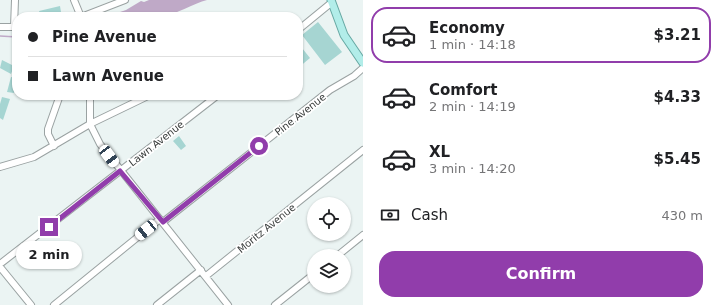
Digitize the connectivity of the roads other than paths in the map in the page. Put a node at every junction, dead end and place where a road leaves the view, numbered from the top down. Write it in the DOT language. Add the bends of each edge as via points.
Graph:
graph roads {
  1 [pos="15,0"];
  2 [pos="74,0"];
  3 [pos="125,0"];
  4 [pos="331,1"];
  5 [pos="15,12"];
  6 [pos="79,12"];
  7 [pos="94,12"];
  8 [pos="0,26"];
  9 [pos="303,26"];
  10 [pos="12,27"];
  11 [pos="363,63"];
  12 [pos="363,68"];
  13 [pos="58,100"];
  14 [pos="90,100"];
  15 [pos="140,100"];
  16 [pos="212,100"];
  17 [pos="90,124"];
  18 [pos="54,146"];
  19 [pos="363,150"];
  20 [pos="0,167"];
  21 [pos="120,171"];
  22 [pos="162,221"];
  23 [pos="363,235"];
  24 [pos="346,249"];
  25 [pos="0,266"];
  26 [pos="201,270"];
  27 [pos="206,276"];
  28 [pos="307,280"];
  29 [pos="31,305"];
  30 [pos="54,305"];
  31 [pos="158,305"];
  32 [pos="228,305"];
  33 [pos="275,305"];
  1 -- 5 [label="street"];
  2 -- 6 [label="street"];
  3 -- 7 [label="street"];
  4 -- 9 [label="street"];
  4 -- 11 [label="main road" via="344,35"];
  8 -- 10 [label="street"];
  12 -- 22 [label="street, Pine Avenue" via="330,90"];
  13 -- 18 [label="street" via="48,129"];
  14 -- 17 [label="street"];
  15 -- 17 [label="street"];
  16 -- 21 [label="street, Lawn Avenue"];
  17 -- 18 [label="street"];
  17 -- 21 [label="street" via="100,144"];
  18 -- 20 [label="street" via="34,157"];
  19 -- 27 [label="street, Moritz Avenue"];
  21 -- 22 [label="street"];
  21 -- 25 [label="street, Lawn Avenue"];
  22 -- 26 [label="street"];
  22 -- 30 [label="street, Pine Avenue"];
  23 -- 24 [label="street"];
  25 -- 29 [label="street"];
  26 -- 27 [label="street"];
  26 -- 31 [label="street"];
  27 -- 32 [label="street"];
  28 -- 33 [label="street"];
}
